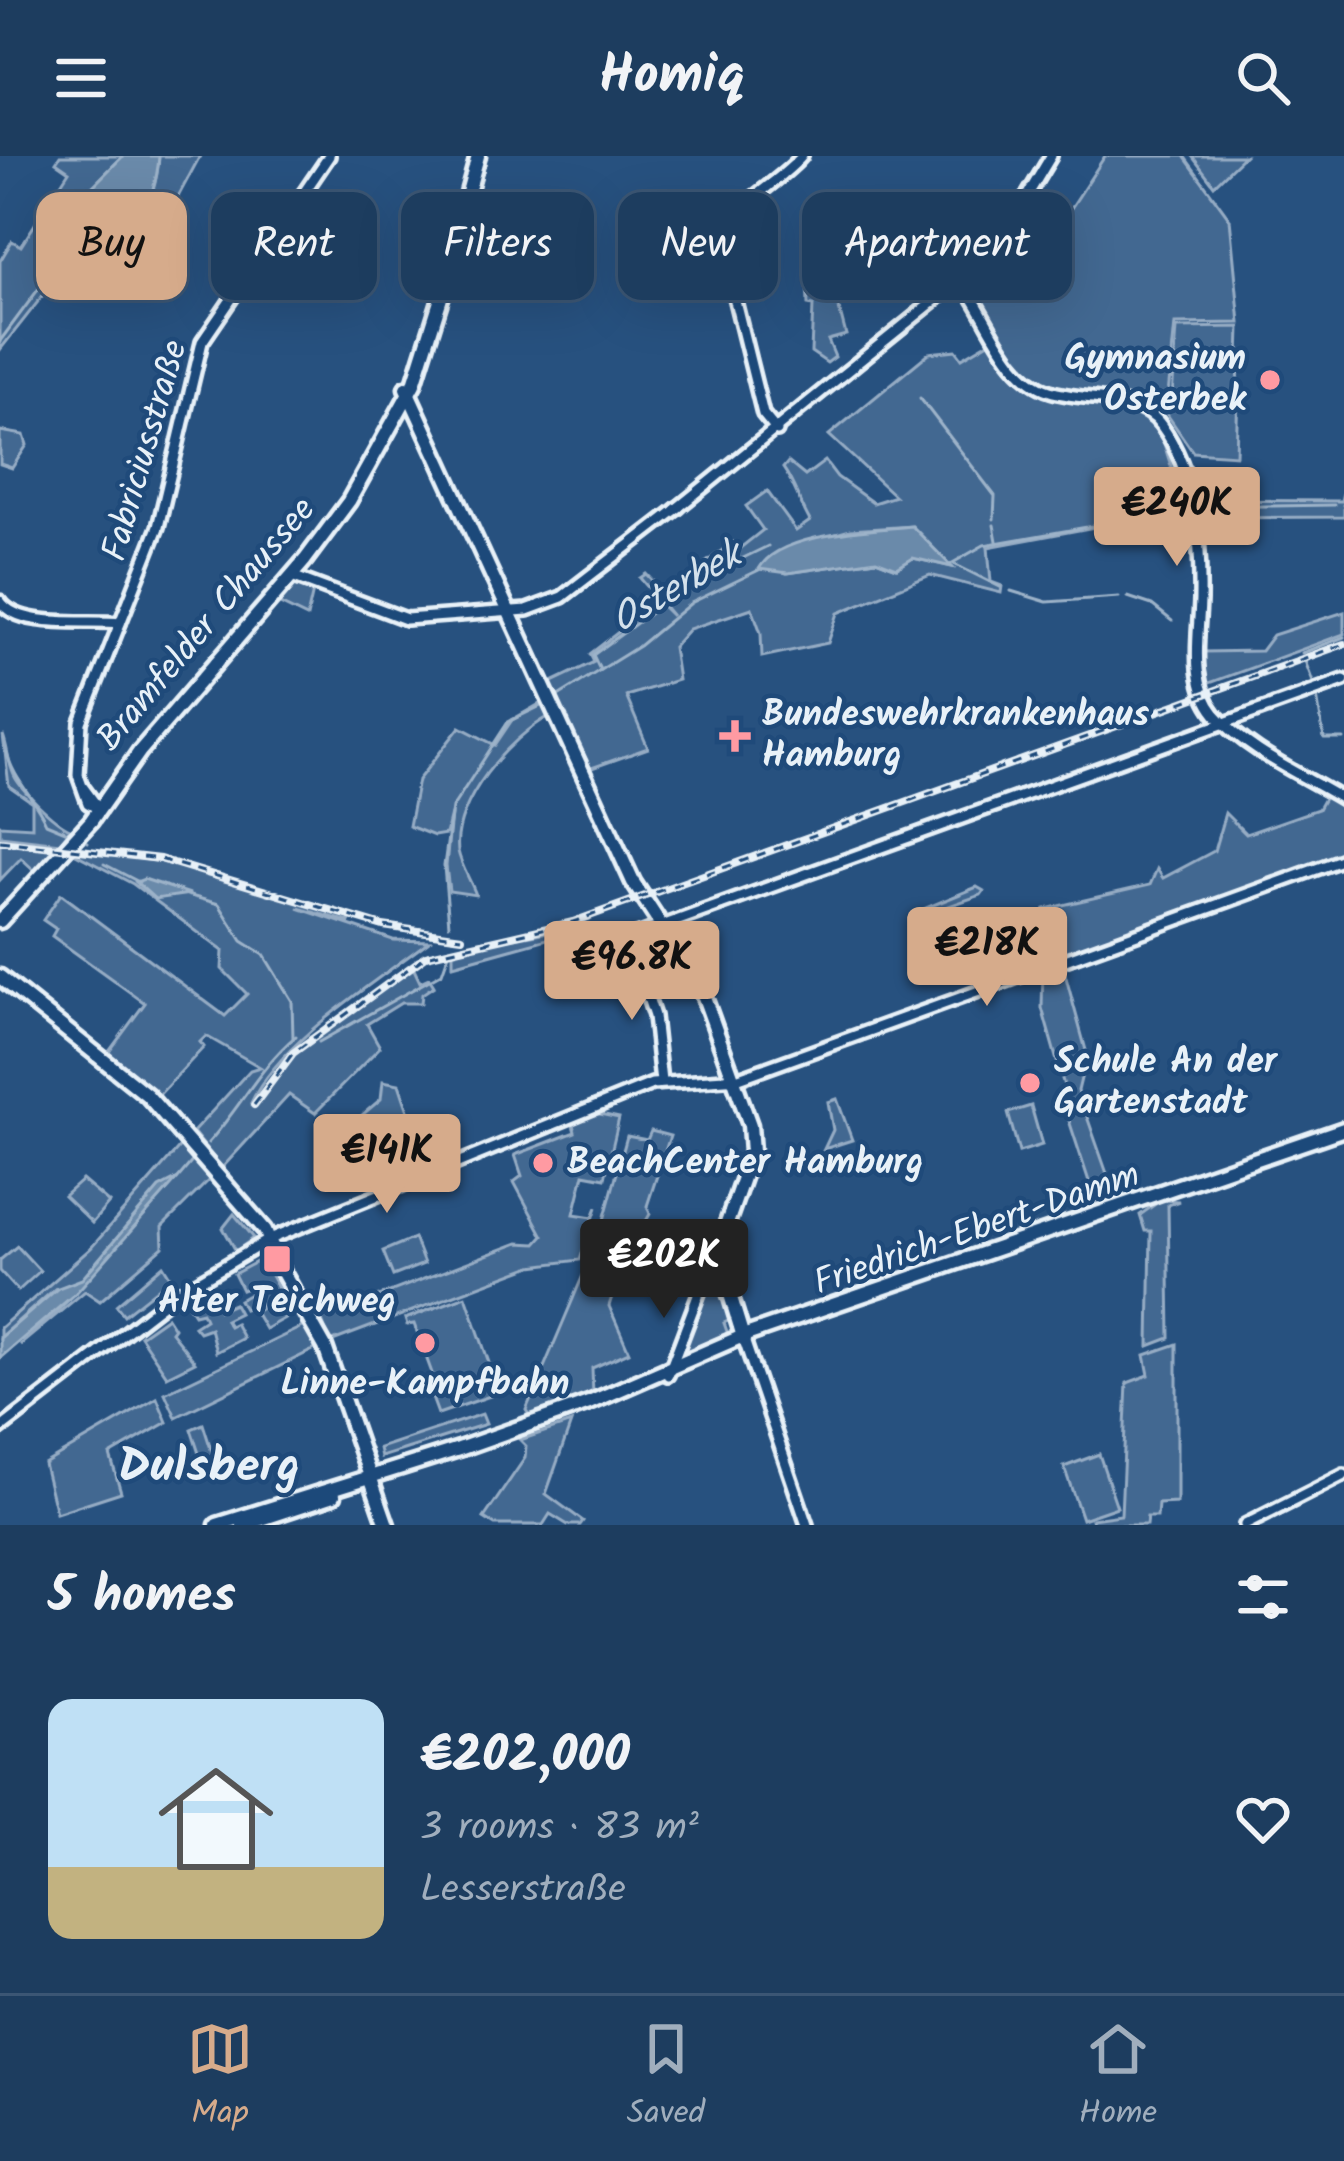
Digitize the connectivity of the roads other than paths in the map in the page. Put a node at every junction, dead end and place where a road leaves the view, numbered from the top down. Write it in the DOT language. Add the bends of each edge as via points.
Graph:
graph roads {
  1 [pos="329,156"];
  2 [pos="478,156"];
  3 [pos="802,156"];
  4 [pos="1052,156"];
  5 [pos="1030,192"];
  6 [pos="936,300"];
  7 [pos="973,300"];
  8 [pos="409,391"];
  9 [pos="399,417"];
  10 [pos="419,418"];
  11 [pos="777,431"];
  12 [pos="430,434"];
  13 [pos="386,436"];
  14 [pos="292,576"];
  15 [pos="3,605"];
  16 [pos="510,611"];
  17 [pos="121,623"];
  18 [pos="1344,680"];
  19 [pos="1224,723"];
  20 [pos="1344,800"];
  21 [pos="96,807"];
  22 [pos="1344,859"];
  23 [pos="0,921"];
  24 [pos="659,924"];
  25 [pos="2,980"];
  26 [pos="734,1079"];
  27 [pos="661,1082"];
  28 [pos="1344,1132"];
  29 [pos="270,1244"];
  30 [pos="718,1266"];
  31 [pos="744,1339"];
  32 [pos="670,1371"];
  33 [pos="0,1430"];
  34 [pos="1344,1475"];
  35 [pos="372,1479"];
  36 [pos="217,1525"];
  37 [pos="244,1525"];
  38 [pos="386,1525"];
  39 [pos="807,1525"];
  40 [pos="1245,1525"];
  1 -- 17 [label="street, Fabriciusstraße" via="205,336 160,521"];
  2 -- 8 [label="main road, Bramfelder Chaussee" via="440,307"];
  3 -- 11 [label="street" via="719,236 763,414"];
  4 -- 5 [label="street"];
  6 -- 11 [label="street"];
  7 -- 19 [label="street" via="1026,378 1051,392 1137,408 1167,436 1186,474 1198,544 1199,681"];
  8 -- 9 [label="main road, Bramfelder Chaussee"];
  8 -- 10 [label="main road"];
  8 -- 12 [label="main road"];
  8 -- 13 [label="main road, Bramfelder Chaussee"];
  9 -- 10 [label="main road"];
  9 -- 13 [label="main road, Bramfelder Chaussee"];
  10 -- 12 [label="main road"];
  11 -- 16 [label="street" via="556,601"];
  12 -- 16 [label="main road"];
  13 -- 14 [label="main road, Bramfelder Chaussee"];
  14 -- 16 [label="street" via="406,619"];
  14 -- 21 [label="main road, Bramfelder Chaussee"];
  15 -- 17 [label="street" via="25,616"];
  16 -- 24 [label="main road"];
  17 -- 21 [label="street, Fabriciusstraße" via="81,722 76,764"];
  18 -- 19 [label="street"];
  19 -- 20 [label="street"];
  19 -- 24 [label="street"];
  21 -- 23 [label="main road, Bramfelder Chaussee"];
  22 -- 26 [label="street"];
  24 -- 26 [label="main road" via="700,983"];
  24 -- 27 [label="street" via="631,940 654,1016"];
  25 -- 29 [label="main road" via="118,1069 194,1143"];
  26 -- 27 [label="street"];
  26 -- 30 [label="main road" via="752,1152"];
  27 -- 29 [label="street"];
  28 -- 31 [label="main road, Friedrich-Ebert-Damm"];
  29 -- 33 [label="street" via="169,1298"];
  29 -- 35 [label="main road" via="325,1347"];
  30 -- 31 [label="main road"];
  30 -- 32 [label="street" via="705,1276"];
  31 -- 32 [label="main road, Friedrich-Ebert-Damm"];
  31 -- 39 [label="street"];
  32 -- 35 [label="main road, Friedrich-Ebert-Damm"];
  32 -- 35 [label="main road, Friedrich-Ebert-Damm" via="499,1442"];
  34 -- 40 [label="street"];
  35 -- 36 [label="main road"];
  35 -- 37 [label="main road"];
  35 -- 38 [label="main road"];
}
